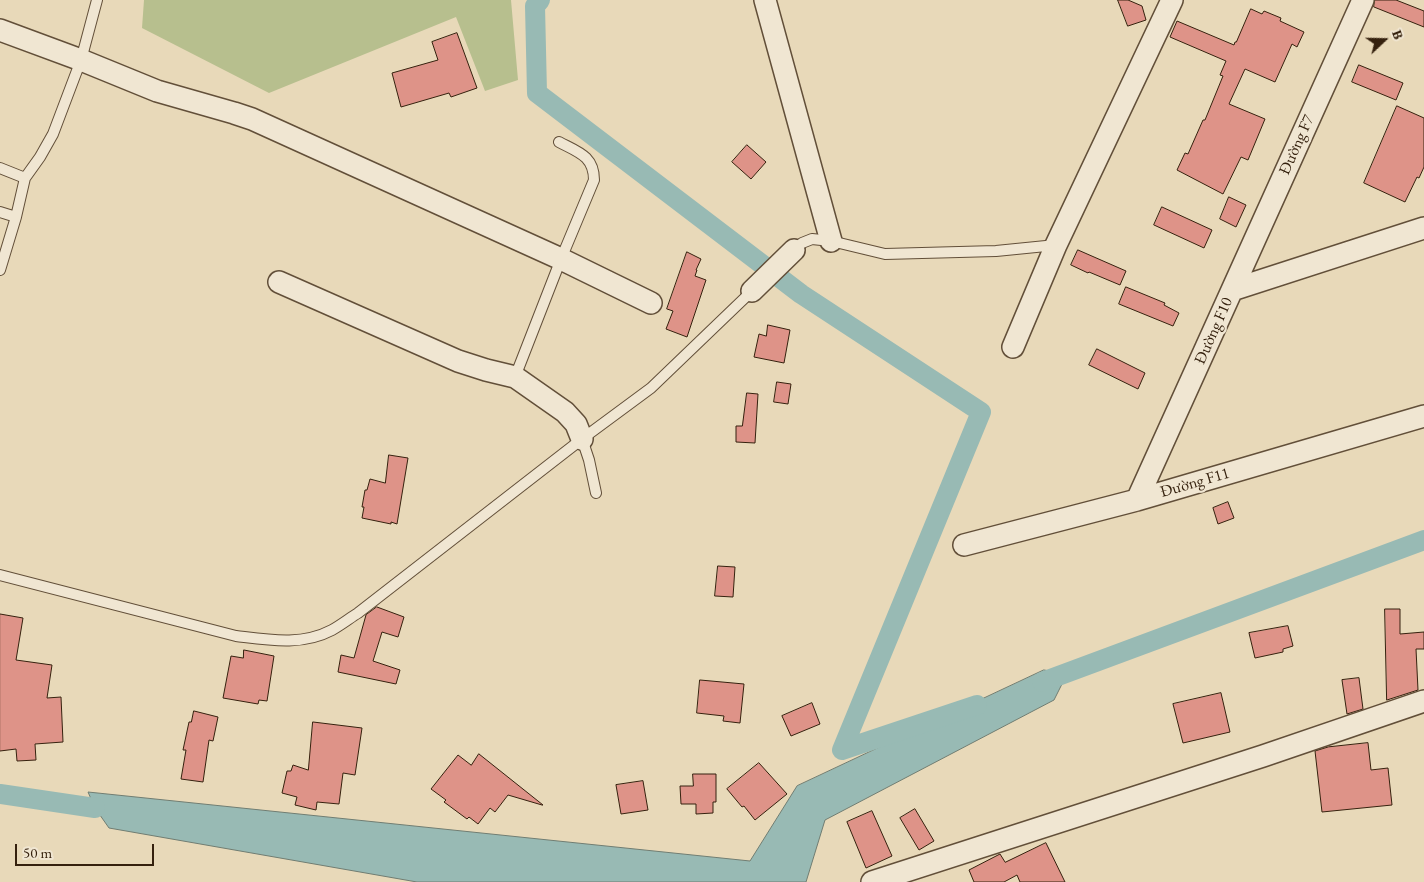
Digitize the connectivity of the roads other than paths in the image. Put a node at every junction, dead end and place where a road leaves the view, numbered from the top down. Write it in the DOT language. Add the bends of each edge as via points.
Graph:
graph roads {
  1 [pos="98,0"];
  2 [pos="765,0"];
  3 [pos="1172,0"];
  4 [pos="1362,0"];
  5 [pos="0,30"];
  6 [pos="81,60"];
  7 [pos="559,142"];
  8 [pos="0,168"];
  9 [pos="25,178"];
  10 [pos="0,212"];
  11 [pos="16,217"];
  12 [pos="1424,228"];
  13 [pos="831,241"];
  14 [pos="1056,245"];
  15 [pos="794,250"];
  16 [pos="561,259"];
  17 [pos="0,270"];
  18 [pos="279,282"];
  19 [pos="1232,290"];
  20 [pos="752,291"];
  21 [pos="652,303"];
  22 [pos="1013,347"];
  23 [pos="515,377"];
  24 [pos="1424,416"];
  25 [pos="582,439"];
  26 [pos="596,493"];
  27 [pos="1136,500"];
  28 [pos="964,545"];
  29 [pos="0,575"];
  30 [pos="1424,701"];
  31 [pos="872,882"];
  1 -- 6 [label="lane"];
  2 -- 13 [label="street"];
  3 -- 14 [label="street"];
  4 -- 19 [label="street, Đường F7"];
  5 -- 6 [label="street"];
  6 -- 9 [label="lane" via="53,134"];
  6 -- 16 [label="street" via="157,91 252,119"];
  7 -- 16 [label="lane" via="584,155 594,172 594,180"];
  8 -- 9 [label="lane"];
  9 -- 11 [label="lane"];
  10 -- 11 [label="lane"];
  11 -- 17 [label="lane"];
  12 -- 19 [label="street, Đường F10"];
  13 -- 14 [label="lane" via="885,254 996,251"];
  13 -- 15 [label="lane" via="812,240"];
  14 -- 22 [label="street"];
  15 -- 20 [label="street"];
  16 -- 21 [label="street"];
  16 -- 23 [label="lane"];
  18 -- 23 [label="street" via="458,361"];
  19 -- 27 [label="street, Đường F10"];
  20 -- 25 [label="lane" via="651,388"];
  23 -- 25 [label="street" via="565,412 576,424"];
  24 -- 27 [label="street, Đường F11"];
  25 -- 26 [label="lane"];
  25 -- 29 [label="lane" via="358,613 332,630 299,641 236,636"];
  27 -- 28 [label="street, Đường F11"];
  30 -- 31 [label="street"];
}
